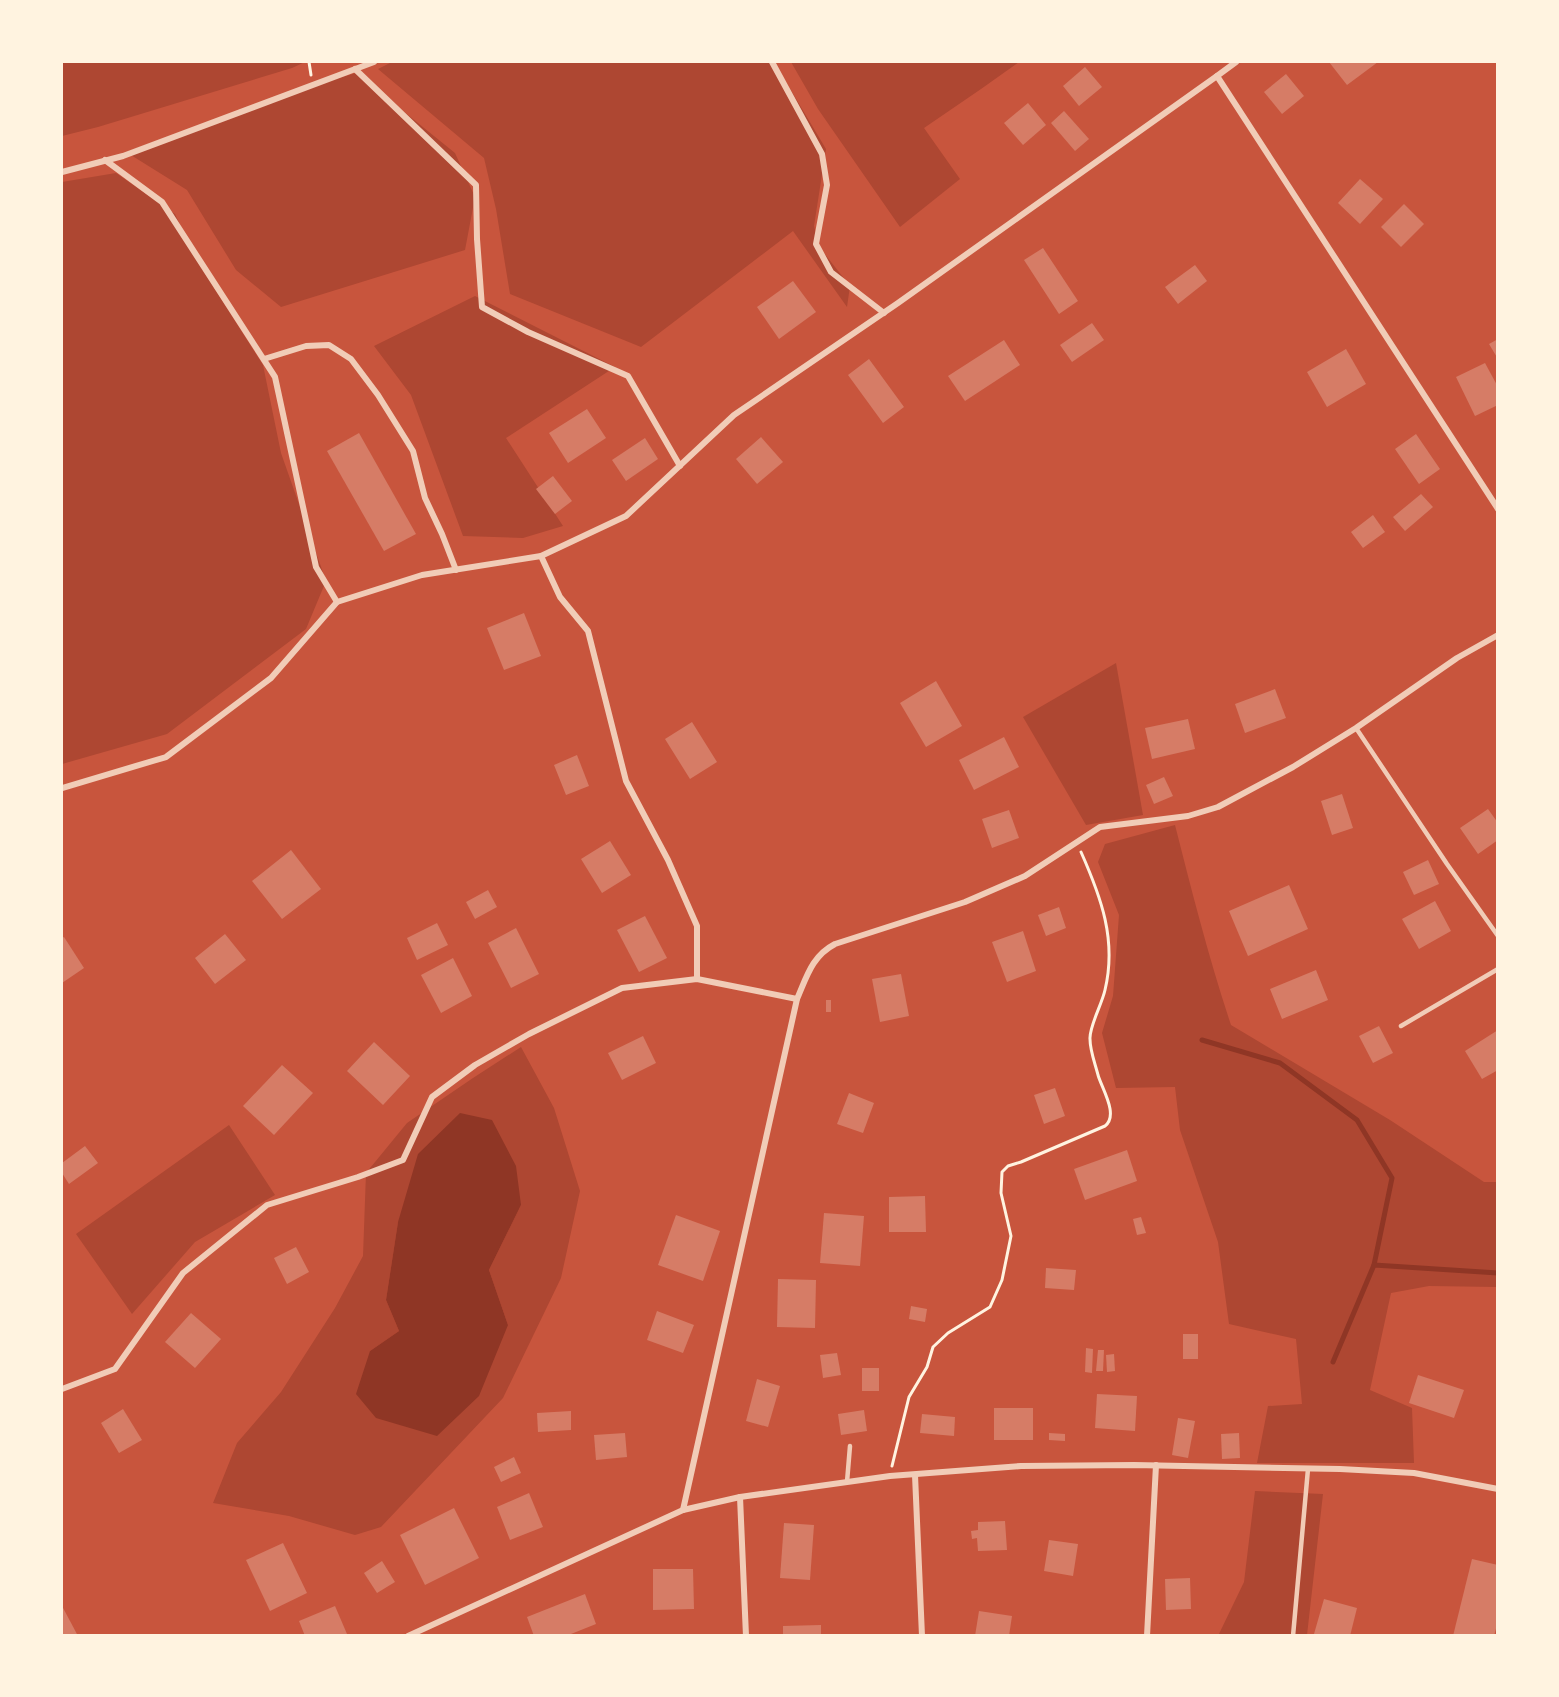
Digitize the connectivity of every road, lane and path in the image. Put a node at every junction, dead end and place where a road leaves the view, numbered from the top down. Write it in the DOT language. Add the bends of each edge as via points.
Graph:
graph roads {
  1 [pos="374,62"];
  2 [pos="772,62"];
  3 [pos="1236,62"];
  4 [pos="355,69"];
  5 [pos="1217,76"];
  6 [pos="105,160"];
  7 [pos="62,172"];
  8 [pos="884,313"];
  9 [pos="264,359"];
  10 [pos="680,466"];
  11 [pos="1497,509"];
  12 [pos="541,556"];
  13 [pos="456,570"];
  14 [pos="337,602"];
  15 [pos="1497,634"];
  16 [pos="1356,728"];
  17 [pos="62,788"];
  18 [pos="1077,842"];
  19 [pos="1497,936"];
  20 [pos="1497,969"];
  21 [pos="698,979"];
  22 [pos="797,999"];
  23 [pos="1401,1026"];
  24 [pos="62,1389"];
  25 [pos="850,1446"];
  26 [pos="1156,1465"];
  27 [pos="1308,1468"];
  28 [pos="915,1474"];
  29 [pos="890,1476"];
  30 [pos="847,1482"];
  31 [pos="1497,1489"];
  32 [pos="740,1497"];
  33 [pos="683,1510"];
  34 [pos="408,1635"];
  35 [pos="747,1635"];
  36 [pos="922,1635"];
  37 [pos="1147,1635"];
  38 [pos="1293,1635"];
  1 -- 4 [label="street"];
  2 -- 8 [label="street" via="822,154 827,185 816,244 831,272"];
  3 -- 5 [label="street"];
  4 -- 6 [label="street"];
  4 -- 10 [label="street" via="476,185 482,307 628,376"];
  5 -- 8 [label="street"];
  5 -- 11 [label="street"];
  6 -- 7 [label="street"];
  6 -- 9 [label="street" via="162,202"];
  8 -- 10 [label="street" via="734,415"];
  9 -- 13 [label="street" via="306,346 329,345 351,359 413,451 425,498"];
  9 -- 14 [label="street" via="276,377 316,567"];
  10 -- 12 [label="street" via="626,516"];
  12 -- 13 [label="street"];
  12 -- 21 [label="street" via="560,597 588,631 626,781 697,926"];
  13 -- 14 [label="street" via="422,575"];
  14 -- 17 [label="street" via="271,678 166,757"];
  15 -- 16 [label="street"];
  16 -- 18 [label="street" via="1218,807 1188,816 1100,827"];
  16 -- 19 [label="lane"];
  18 -- 22 [label="street" via="1025,876 965,902 826,948 814,961"];
  18 -- 29 [label="path" via="1109,934 1105,991 1089,1037 1111,1117 1105,1126 1008,1166 1002,1172 1001,1194 1011,1236 1002,1280 990,1307 933,1347 927,1367 909,1397"];
  20 -- 23 [label="lane"];
  21 -- 22 [label="street"];
  21 -- 24 [label="street" via="622,988 475,1065 432,1097 403,1160 267,1205 183,1273 115,1369"];
  22 -- 33 [label="street"];
  25 -- 30 [label="lane"];
  26 -- 27 [label="street"];
  26 -- 28 [label="street" via="1021,1466"];
  26 -- 37 [label="street"];
  27 -- 31 [label="street" via="1414,1473"];
  27 -- 38 [label="lane"];
  28 -- 29 [label="street"];
  28 -- 36 [label="street"];
  29 -- 30 [label="street"];
  30 -- 32 [label="street"];
  32 -- 33 [label="street"];
  32 -- 35 [label="street"];
  33 -- 34 [label="street"];
}
